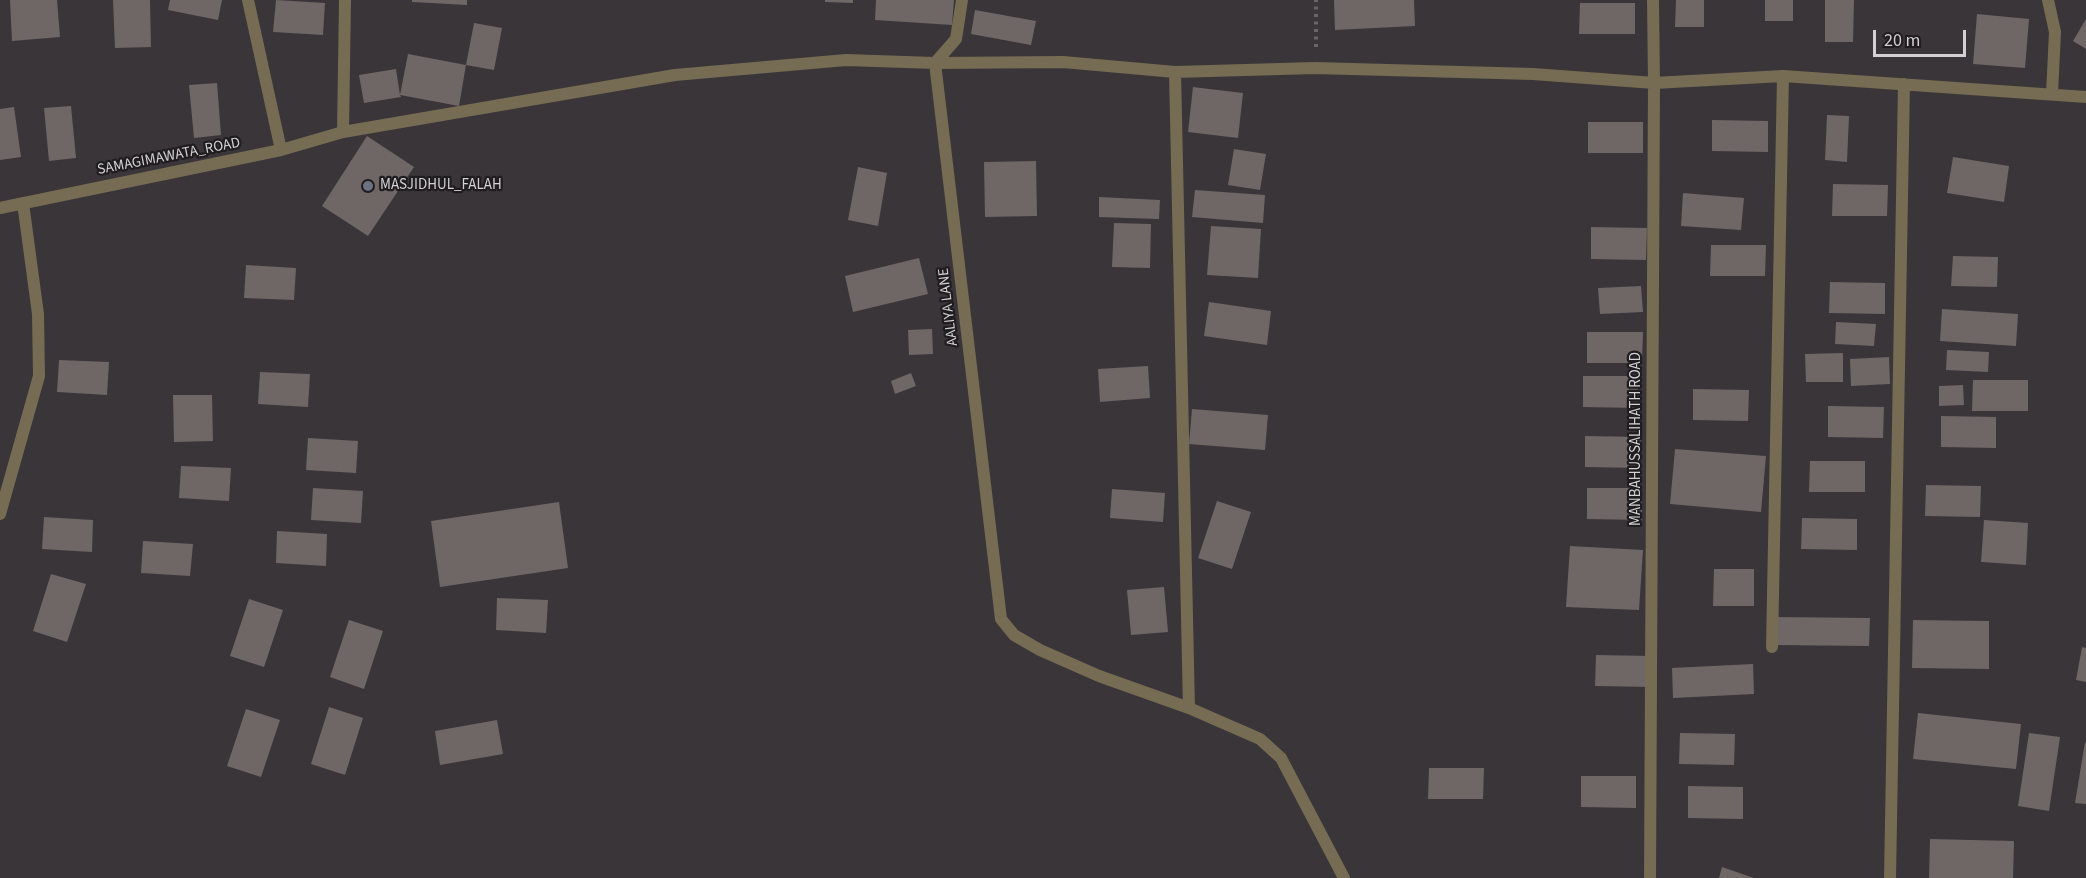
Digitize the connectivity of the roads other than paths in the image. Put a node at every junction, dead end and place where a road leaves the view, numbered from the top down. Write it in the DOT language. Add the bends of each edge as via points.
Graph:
graph roads {
  1 [pos="248,0"];
  2 [pos="345,0"];
  3 [pos="962,0"];
  4 [pos="1653,0"];
  5 [pos="2048,0"];
  6 [pos="935,63"];
  7 [pos="1175,72"];
  8 [pos="1783,76"];
  9 [pos="1654,83"];
  10 [pos="1904,84"];
  11 [pos="2052,94"];
  12 [pos="2086,97"];
  13 [pos="343,132"];
  14 [pos="281,150"];
  15 [pos="23,203"];
  16 [pos="0,208"];
  17 [pos="0,514"];
  18 [pos="1772,647"];
  19 [pos="1189,708"];
  20 [pos="1344,878"];
  21 [pos="1650,878"];
  22 [pos="1890,878"];
  1 -- 14 [label="street"];
  2 -- 13 [label="street"];
  3 -- 6 [label="street" via="956,39"];
  4 -- 9 [label="street, MANBAHUSSALIHATH ROAD"];
  5 -- 11 [label="street" via="2055,33"];
  6 -- 7 [label="street, SAMAGIMAWATA_ROAD" via="1063,62"];
  6 -- 13 [label="street, SAMAGIMAWATA_ROAD" via="846,60 675,75"];
  6 -- 19 [label="street, AALIYA LANE" via="1001,619 1014,635 1040,650"];
  7 -- 9 [label="street, SAMAGIMAWATA_ROAD" via="1316,68"];
  7 -- 19 [label="street"];
  8 -- 9 [label="street, SAMAGIMAWATA_ROAD"];
  8 -- 10 [label="street, SAMAGIMAWATA_ROAD"];
  8 -- 18 [label="street"];
  9 -- 21 [label="street, MANBAHUSSALIHATH ROAD"];
  10 -- 11 [label="street, SAMAGIMAWATA_ROAD"];
  10 -- 22 [label="street"];
  11 -- 12 [label="street, SAMAGIMAWATA_ROAD"];
  13 -- 14 [label="street, SAMAGIMAWATA_ROAD"];
  14 -- 15 [label="street, SAMAGIMAWATA_ROAD"];
  15 -- 16 [label="street, SAMAGIMAWATA_ROAD"];
  15 -- 17 [label="street" via="38,314 39,376"];
  19 -- 20 [label="street" via="1260,739 1281,758"];
}
